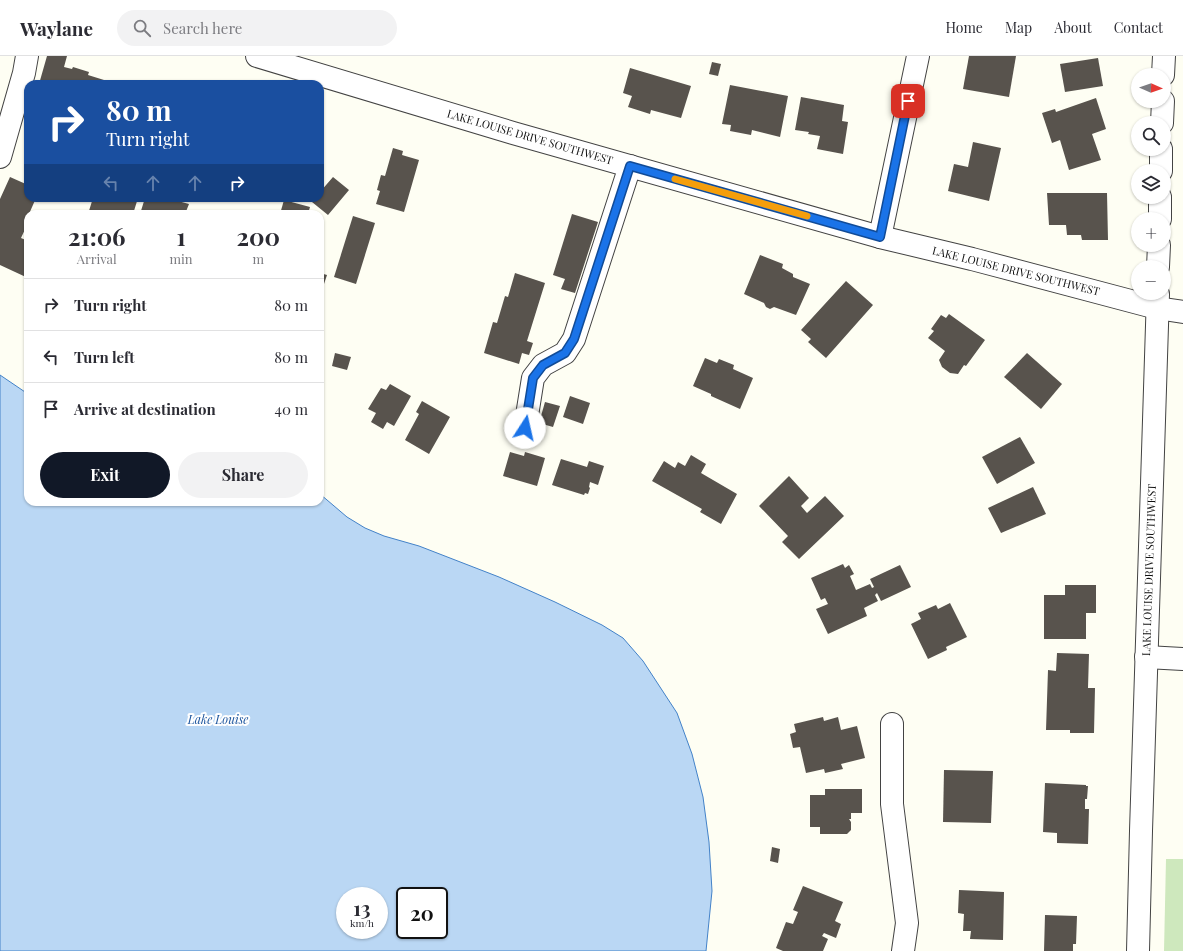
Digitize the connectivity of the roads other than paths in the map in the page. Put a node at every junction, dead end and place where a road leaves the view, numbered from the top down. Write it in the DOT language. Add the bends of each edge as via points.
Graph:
graph roads {
  1 [pos="27,56"];
  2 [pos="257,56"];
  3 [pos="918,56"];
  4 [pos="1164,56"];
  5 [pos="1163,68"];
  6 [pos="0,157"];
  7 [pos="630,166"];
  8 [pos="880,237"];
  9 [pos="1131,294"];
  10 [pos="1158,300"];
  11 [pos="1183,312"];
  12 [pos="525,428"];
  13 [pos="1146,657"];
  14 [pos="1183,659"];
  15 [pos="892,724"];
  16 [pos="903,951"];
  17 [pos="1138,951"];
  1 -- 6 [label="street"];
  2 -- 7 [label="street, LAKE LOUISE DRIVE SOUTHWEST"];
  3 -- 8 [label="street"];
  4 -- 5 [label="street"];
  7 -- 8 [label="street, LAKE LOUISE DRIVE SOUTHWEST"];
  7 -- 12 [label="street" via="574,339 565,353 543,365 533,378"];
  8 -- 9 [label="street, LAKE LOUISE DRIVE SOUTHWEST"];
  10 -- 11 [label="street"];
  10 -- 13 [label="street, LAKE LOUISE DRIVE SOUTHWEST"];
  13 -- 14 [label="street"];
  13 -- 17 [label="street, LAKE LOUISE DRIVE SOUTHWEST"];
  15 -- 16 [label="street" via="892,804 907,923"];
}
